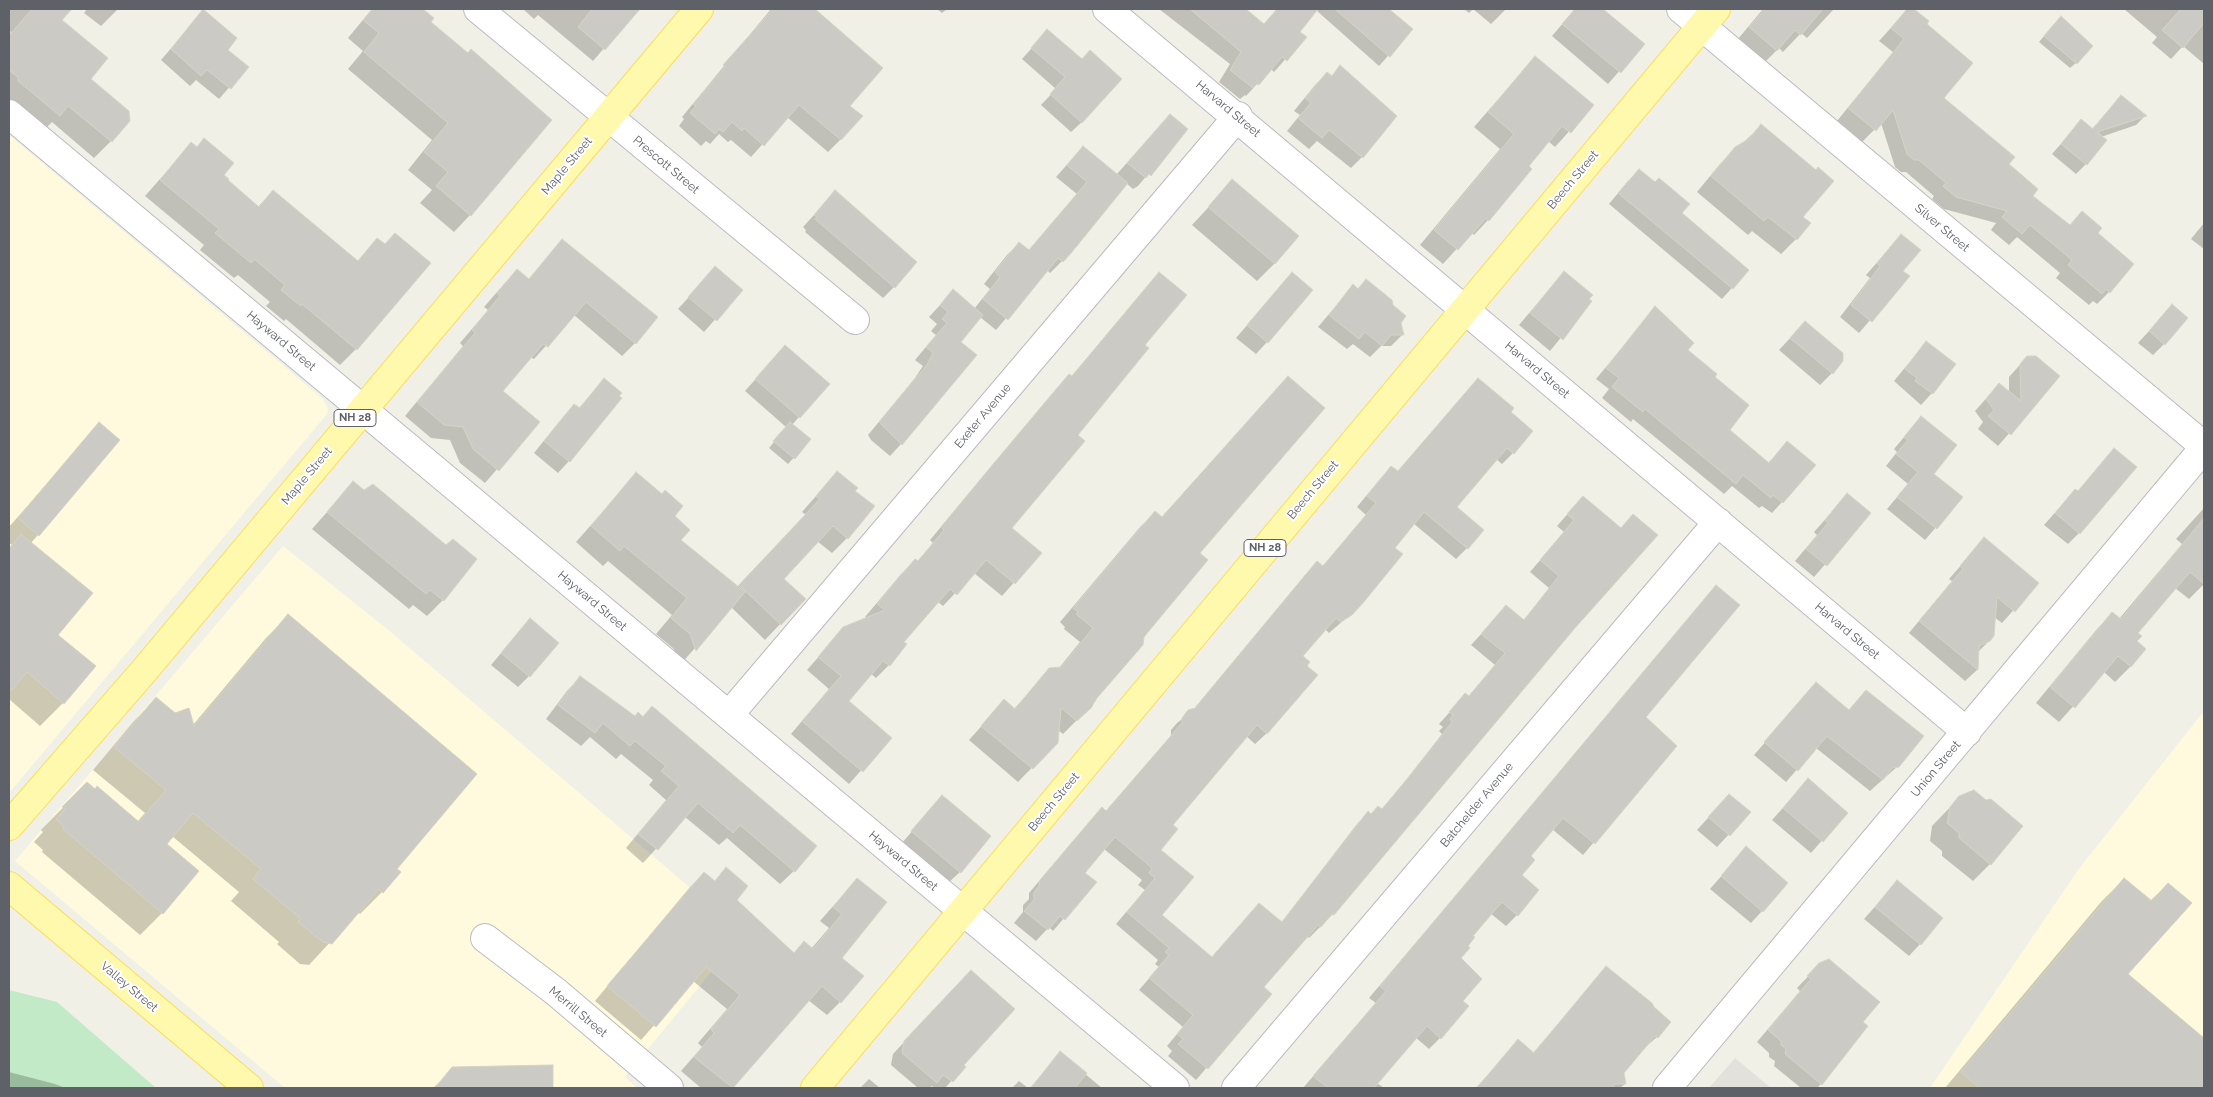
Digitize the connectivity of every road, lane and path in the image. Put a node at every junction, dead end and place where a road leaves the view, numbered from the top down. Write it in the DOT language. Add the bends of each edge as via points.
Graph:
graph roads {
  1 [pos="478,9"];
  2 [pos="699,9"];
  3 [pos="1107,9"];
  4 [pos="1681,9"];
  5 [pos="1709,17"];
  6 [pos="9,114"];
  7 [pos="1238,116"];
  8 [pos="608,118"];
  9 [pos="1464,309"];
  10 [pos="855,320"];
  11 [pos="362,409"];
  12 [pos="2204,447"];
  13 [pos="1718,522"];
  14 [pos="729,716"];
  15 [pos="1967,732"];
  16 [pos="9,826"];
  17 [pos="9,886"];
  18 [pos="963,912"];
  19 [pos="485,938"];
  20 [pos="249,1088"];
  21 [pos="669,1088"];
  22 [pos="815,1088"];
  23 [pos="1175,1088"];
  24 [pos="1236,1088"];
  25 [pos="1667,1088"];
  1 -- 8 [label="street, Prescott Street"];
  2 -- 8 [label="main road, Maple Street / NH 28"];
  3 -- 7 [label="street, Harvard Street"];
  4 -- 5 [label="street, Silver Street"];
  5 -- 9 [label="main road, Beech Street / NH 28"];
  5 -- 12 [label="street, Silver Street"];
  6 -- 11 [label="street, Hayward Street"];
  7 -- 9 [label="street, Harvard Street"];
  7 -- 14 [label="street, Exeter Avenue"];
  8 -- 10 [label="street, Prescott Street"];
  8 -- 11 [label="main road, Maple Street / NH 28"];
  9 -- 13 [label="street, Harvard Street"];
  9 -- 18 [label="main road, Beech Street / NH 28"];
  11 -- 14 [label="street, Hayward Street"];
  11 -- 16 [label="main road, Maple Street / NH 28" via="143,672"];
  12 -- 15 [label="street, Union Street"];
  13 -- 15 [label="street, Harvard Street"];
  13 -- 24 [label="street, Batchelder Avenue"];
  14 -- 18 [label="street, Hayward Street"];
  15 -- 25 [label="street, Union Street"];
  17 -- 20 [label="main road, Valley Street"];
  18 -- 22 [label="main road, Beech Street / NH 28"];
  18 -- 23 [label="street, Hayward Street"];
  19 -- 21 [label="street, Merrill Street" via="556,992"];
}
